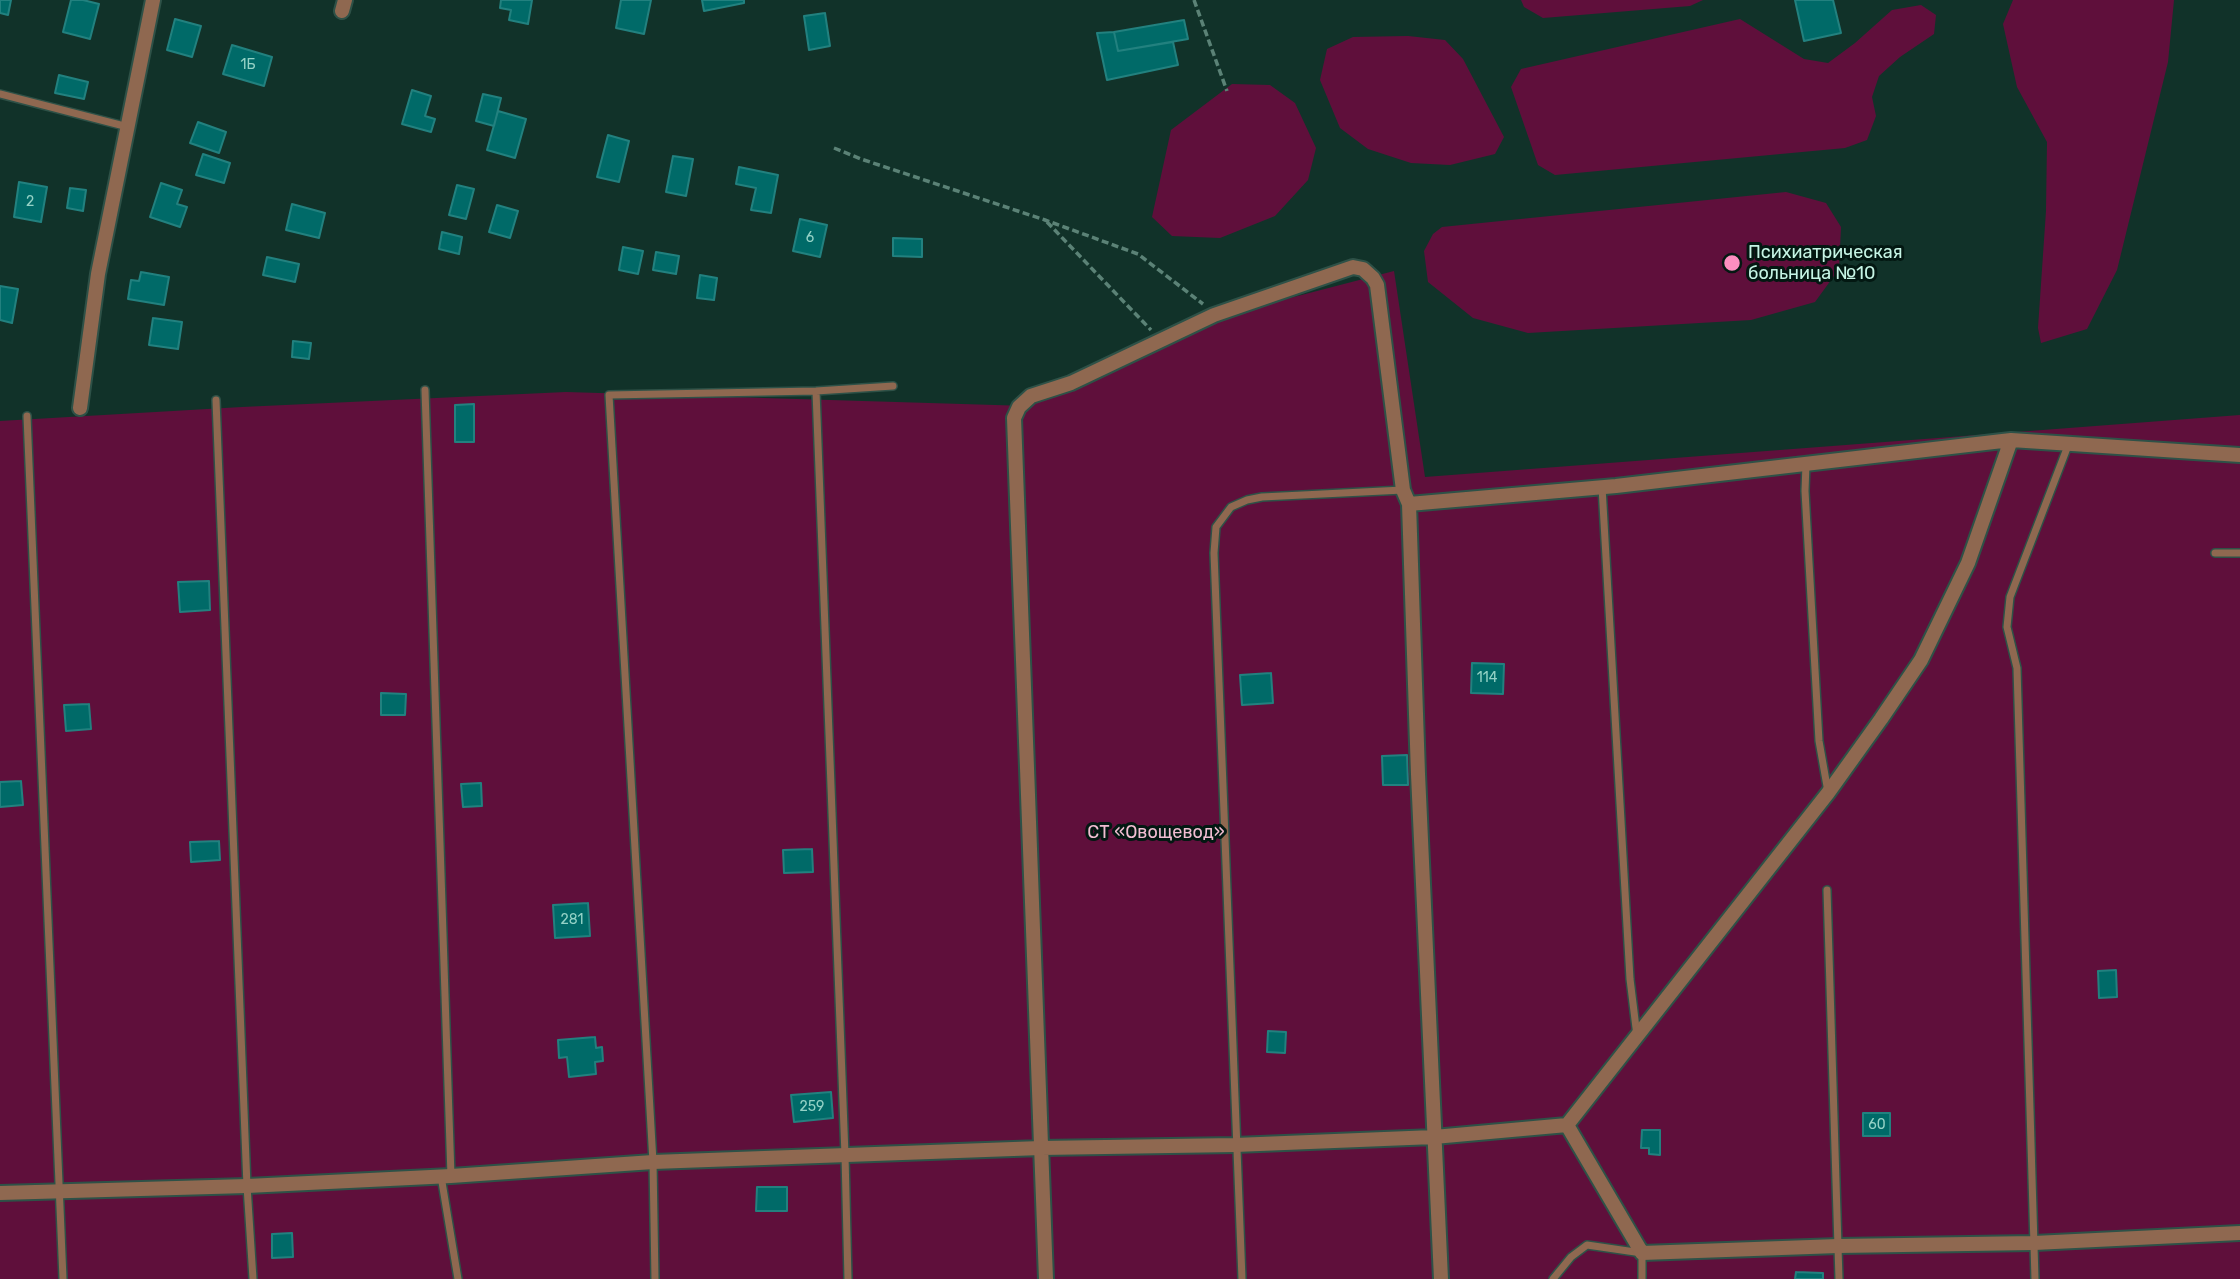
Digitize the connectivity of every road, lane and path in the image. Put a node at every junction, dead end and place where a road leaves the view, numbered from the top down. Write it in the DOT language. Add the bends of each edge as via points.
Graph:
graph roads {
  1 [pos="153,0"];
  2 [pos="1194,0"];
  3 [pos="1227,91"];
  4 [pos="0,94"];
  5 [pos="128,127"];
  6 [pos="834,148"];
  7 [pos="1045,220"];
  8 [pos="1214,315"];
  9 [pos="1162,342"];
  10 [pos="893,386"];
  11 [pos="425,390"];
  12 [pos="816,391"];
  13 [pos="216,400"];
  14 [pos="80,408"];
  15 [pos="27,416"];
  16 [pos="2011,440"];
  17 [pos="2069,443"];
  18 [pos="2240,455"];
  19 [pos="1806,464"];
  20 [pos="1602,487"];
  21 [pos="1406,497"];
  22 [pos="2215,553"];
  23 [pos="2240,553"];
  24 [pos="1828,793"];
  25 [pos="1827,890"];
  26 [pos="1637,1036"];
  27 [pos="1567,1125"];
  28 [pos="1434,1137"];
  29 [pos="1235,1145"];
  30 [pos="1041,1147"];
  31 [pos="845,1155"];
  32 [pos="653,1162"];
  33 [pos="446,1176"];
  34 [pos="247,1186"];
  35 [pos="59,1191"];
  36 [pos="0,1193"];
  37 [pos="2240,1233"];
  38 [pos="2034,1243"];
  39 [pos="1838,1246"];
  40 [pos="1642,1253"];
  41 [pos="63,1279"];
  42 [pos="253,1279"];
  43 [pos="458,1279"];
  44 [pos="655,1279"];
  45 [pos="848,1279"];
  46 [pos="1046,1279"];
  47 [pos="1242,1279"];
  48 [pos="1441,1279"];
  49 [pos="1553,1279"];
  50 [pos="1642,1279"];
  51 [pos="1839,1279"];
  52 [pos="2035,1279"];
  1 -- 5 [label="street"];
  2 -- 3 [label="path"];
  4 -- 5 [label="lane"];
  5 -- 14 [label="street" via="98,274"];
  6 -- 7 [label="path"];
  7 -- 8 [label="path" via="1138,254"];
  7 -- 9 [label="path"];
  8 -- 9 [label="street"];
  8 -- 21 [label="street" via="1353,267 1373,278"];
  9 -- 30 [label="street" via="1031,396 1018,407 1014,418"];
  10 -- 12 [label="lane"];
  11 -- 33 [label="lane"];
  12 -- 31 [label="lane"];
  12 -- 32 [label="lane" via="609,394"];
  13 -- 34 [label="lane"];
  15 -- 35 [label="lane"];
  16 -- 17 [label="street"];
  16 -- 19 [label="street"];
  16 -- 24 [label="street" via="1968,563 1921,660"];
  17 -- 18 [label="street"];
  17 -- 38 [label="lane" via="2010,597 2007,626 2017,668"];
  19 -- 20 [label="street"];
  19 -- 24 [label="lane" via="1819,741"];
  20 -- 21 [label="street"];
  20 -- 26 [label="lane"];
  21 -- 28 [label="street"];
  21 -- 29 [label="lane" via="1262,497 1231,507 1216,527 1213,552"];
  22 -- 23 [label="lane"];
  24 -- 26 [label="street"];
  25 -- 39 [label="lane"];
  26 -- 27 [label="street"];
  27 -- 28 [label="street"];
  27 -- 40 [label="street"];
  28 -- 29 [label="street"];
  28 -- 48 [label="street"];
  29 -- 30 [label="street"];
  29 -- 47 [label="lane"];
  30 -- 31 [label="street"];
  30 -- 46 [label="street"];
  31 -- 32 [label="street"];
  31 -- 45 [label="lane"];
  32 -- 33 [label="street"];
  32 -- 44 [label="lane"];
  33 -- 34 [label="street"];
  33 -- 43 [label="lane"];
  34 -- 35 [label="street"];
  34 -- 42 [label="lane"];
  35 -- 36 [label="street"];
  35 -- 41 [label="lane"];
  37 -- 38 [label="street"];
  38 -- 39 [label="street"];
  38 -- 52 [label="lane"];
  39 -- 40 [label="street"];
  39 -- 51 [label="lane"];
  40 -- 49 [label="lane" via="1587,1245"];
  40 -- 50 [label="lane"];
}
